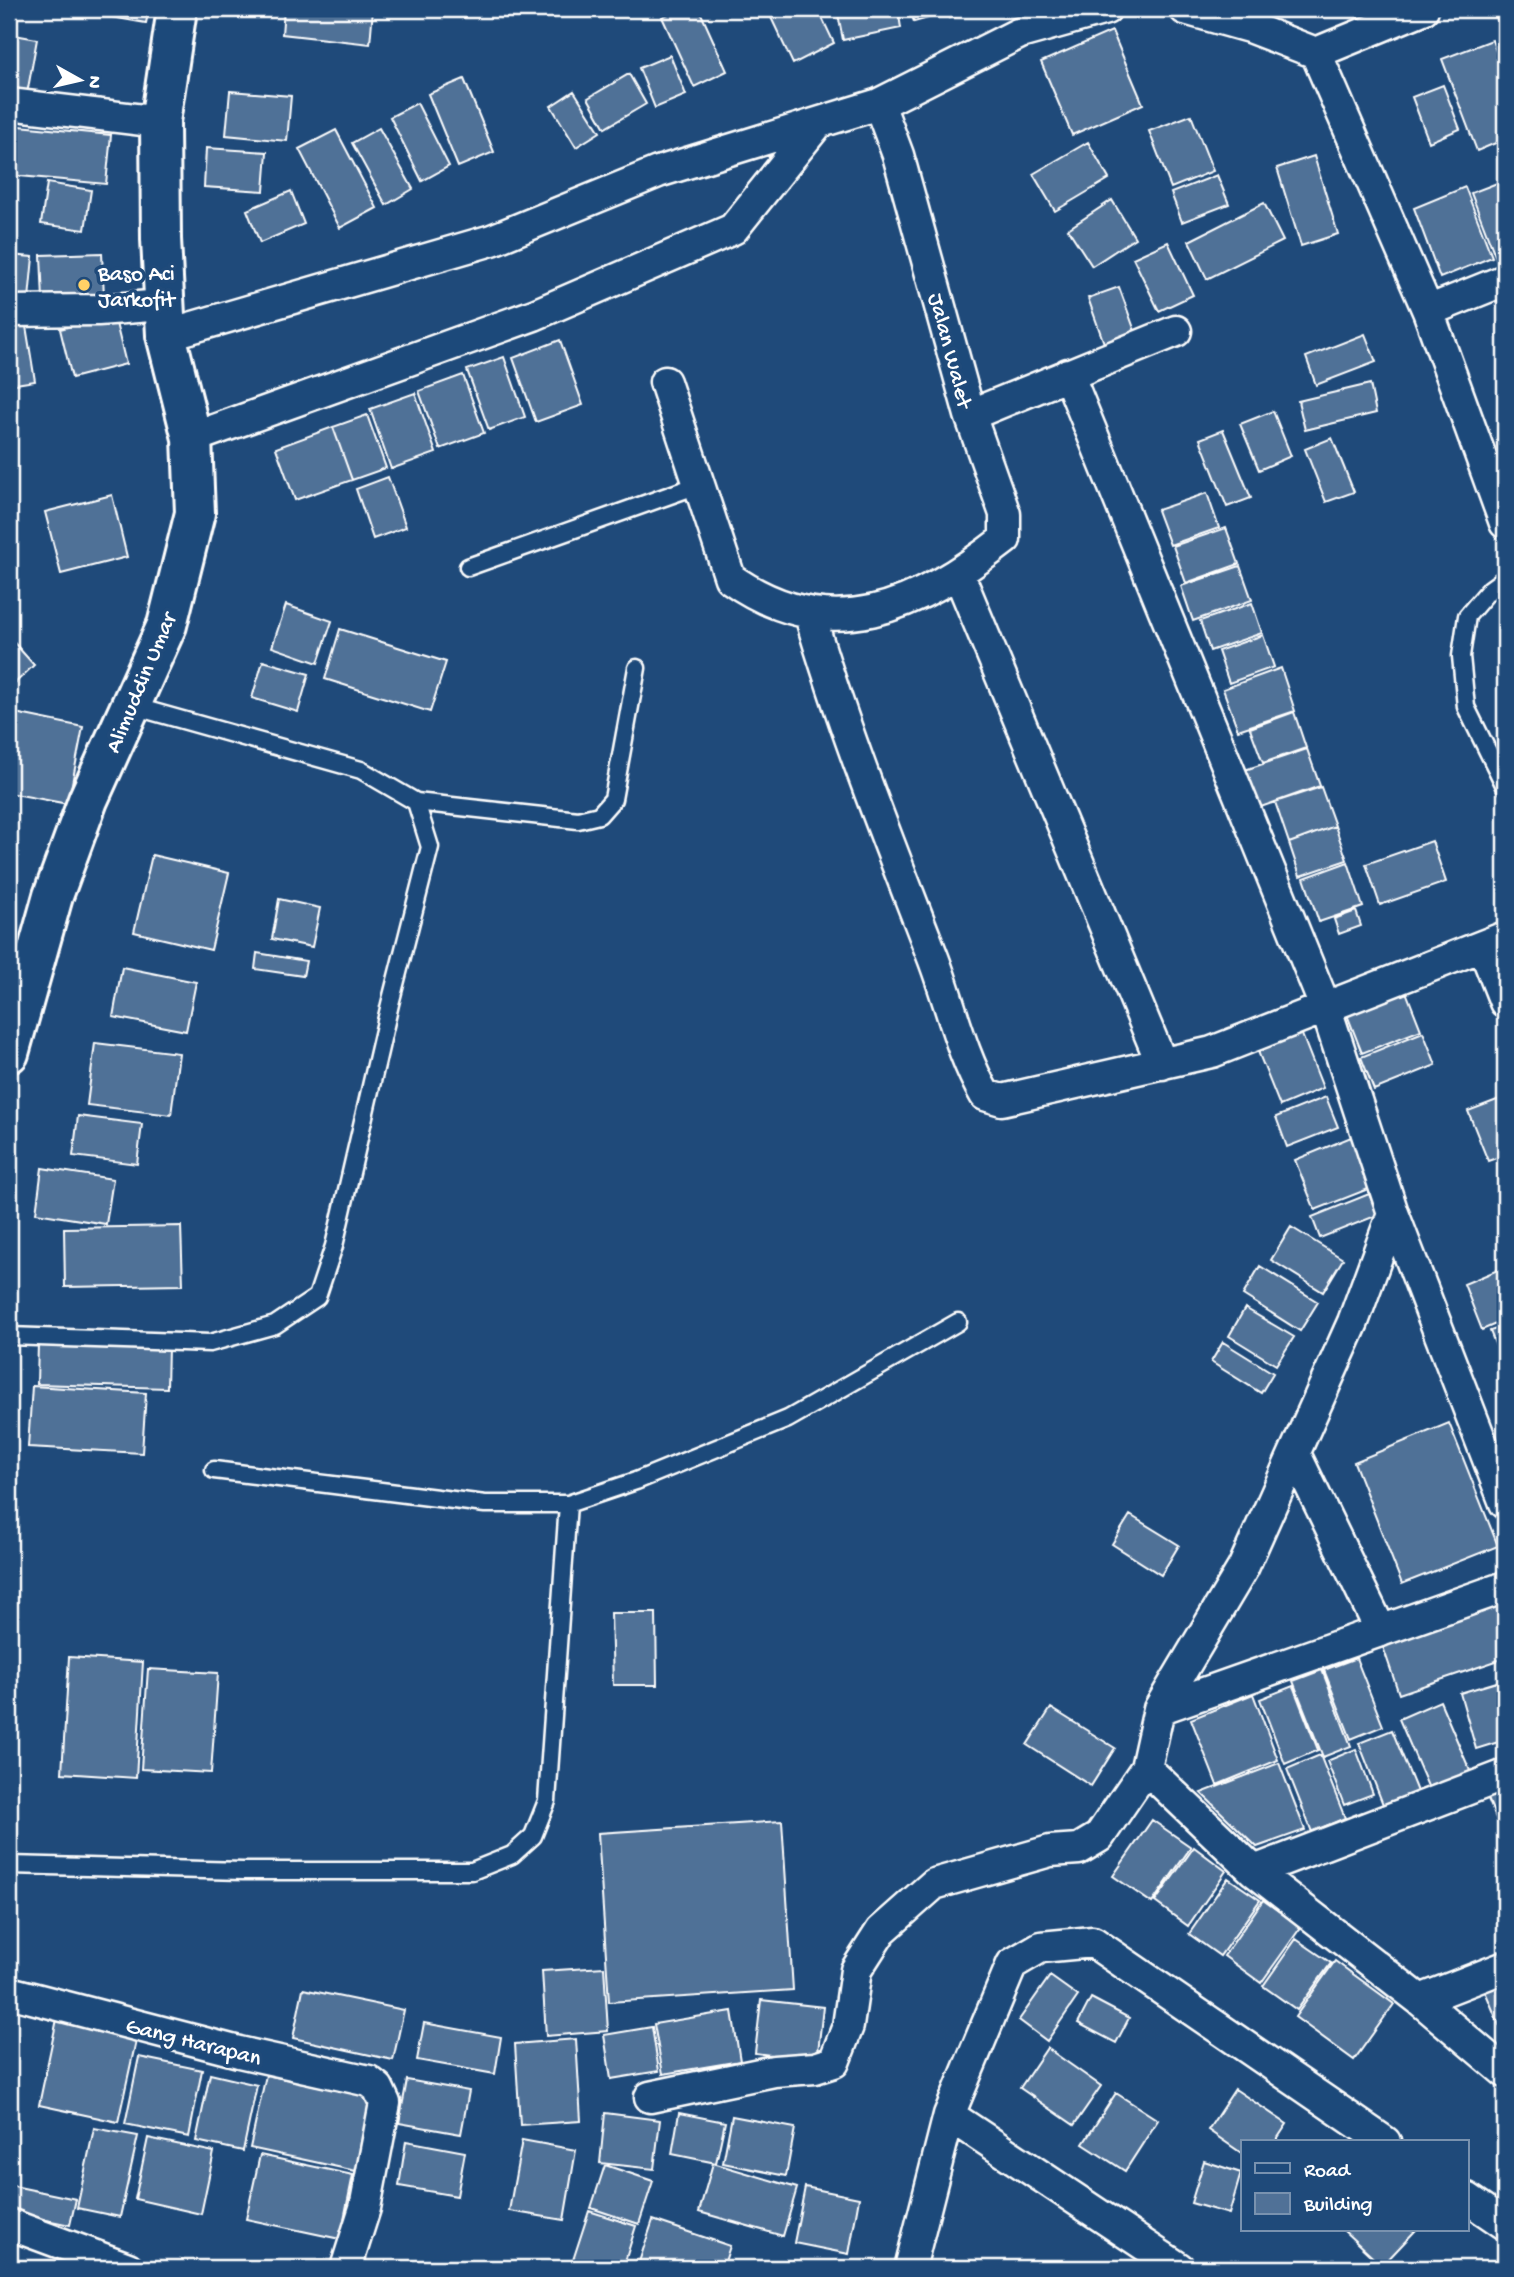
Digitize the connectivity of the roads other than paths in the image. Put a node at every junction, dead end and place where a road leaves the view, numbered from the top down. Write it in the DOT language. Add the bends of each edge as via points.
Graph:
graph roads {
  1 [pos="177,9"];
  2 [pos="1107,9"];
  3 [pos="1185,9"];
  4 [pos="1423,9"];
  5 [pos="1017,21"];
  6 [pos="1316,54"];
  7 [pos="9,104"];
  8 [pos="879,104"];
  9 [pos="160,122"];
  10 [pos="818,123"];
  11 [pos="1505,280"];
  12 [pos="1428,311"];
  13 [pos="9,312"];
  14 [pos="165,320"];
  15 [pos="1176,331"];
  16 [pos="1068,374"];
  17 [pos="665,382"];
  18 [pos="970,415"];
  19 [pos="192,438"];
  20 [pos="698,485"];
  21 [pos="1505,523"];
  22 [pos="468,567"];
  23 [pos="959,575"];
  24 [pos="1505,578"];
  25 [pos="810,615"];
  26 [pos="637,668"];
  27 [pos="129,705"];
  28 [pos="1505,786"];
  29 [pos="416,802"];
  30 [pos="1494,942"];
  31 [pos="1505,1002"];
  32 [pos="1326,1009"];
  33 [pos="9,1053"];
  34 [pos="1161,1064"];
  35 [pos="1393,1213"];
  36 [pos="958,1322"];
  37 [pos="9,1336"];
  38 [pos="1295,1454"];
  39 [pos="215,1469"];
  40 [pos="1505,1503"];
  41 [pos="568,1504"];
  42 [pos="1505,1587"];
  43 [pos="1381,1631"];
  44 [pos="1159,1709"];
  45 [pos="1146,1768"];
  46 [pos="1505,1775"];
  47 [pos="9,1865"];
  48 [pos="1254,1871"];
  49 [pos="1505,1967"];
  50 [pos="9,1992"];
  51 [pos="1420,2000"];
  52 [pos="1505,2072"];
  53 [pos="650,2097"];
  54 [pos="948,2115"];
  55 [pos="1382,2140"];
  56 [pos="1468,2199"];
  57 [pos="9,2224"];
  58 [pos="1505,2224"];
  59 [pos="128,2268"];
  60 [pos="346,2268"];
  61 [pos="910,2268"];
  62 [pos="1179,2268"];
  1 -- 9 [label="street, Alimuddin Umar"];
  2 -- 5 [label="street"];
  3 -- 6 [label="street" via="1249,27"];
  4 -- 6 [label="street"];
  5 -- 8 [label="street"];
  6 -- 12 [label="street"];
  7 -- 9 [label="street"];
  8 -- 10 [label="street"];
  8 -- 18 [label="street, Jalan Walet" via="902,168"];
  9 -- 14 [label="street, Alimuddin Umar"];
  10 -- 14 [label="street" via="658,172 492,240"];
  10 -- 19 [label="street" via="733,229 534,315"];
  11 -- 12 [label="street"];
  12 -- 21 [label="street"];
  13 -- 14 [label="street" via="97,310"];
  14 -- 19 [label="street, Alimuddin Umar"];
  15 -- 16 [label="street"];
  16 -- 18 [label="street"];
  16 -- 32 [label="street"];
  17 -- 20 [label="street"];
  18 -- 23 [label="street, Jalan Walet" via="1007,531 1004,539"];
  19 -- 27 [label="street, Alimuddin Umar" via="195,513 167,625"];
  20 -- 22 [label="lane"];
  20 -- 25 [label="street" via="730,578 755,596"];
  23 -- 25 [label="street" via="897,604 854,614"];
  23 -- 34 [label="street"];
  24 -- 28 [label="lane" via="1467,616 1461,656 1466,707"];
  25 -- 34 [label="street" via="835,700 951,1004 972,1072 985,1094 1002,1100"];
  26 -- 29 [label="lane" via="613,799 599,815 578,820"];
  27 -- 29 [label="lane" via="361,770"];
  27 -- 33 [label="street, Alimuddin Umar" via="53,896"];
  29 -- 37 [label="lane" via="430,848 334,1246 317,1297 275,1325 210,1343"];
  30 -- 31 [label="street"];
  30 -- 32 [label="street"];
  32 -- 34 [label="street" via="1212,1052"];
  32 -- 35 [label="street"];
  35 -- 38 [label="street" via="1353,1322"];
  35 -- 40 [label="street"];
  36 -- 41 [label="lane" via="788,1419"];
  38 -- 43 [label="street"];
  38 -- 44 [label="street" via="1242,1568"];
  39 -- 41 [label="lane" via="485,1504"];
  41 -- 47 [label="lane" via="547,1801 533,1836 512,1855 472,1871"];
  42 -- 43 [label="street"];
  43 -- 44 [label="street"];
  44 -- 45 [label="street"];
  45 -- 48 [label="street"];
  45 -- 53 [label="street" via="1099,1837 1079,1849 1050,1851 934,1884 881,1931 856,1970 848,2026 834,2062"];
  46 -- 48 [label="street"];
  48 -- 51 [label="street"];
  49 -- 51 [label="street"];
  50 -- 60 [label="street, Gang Harapan" via="369,2081 378,2088 385,2103 365,2208"];
  51 -- 52 [label="street"];
  54 -- 55 [label="street" via="1012,1964 1041,1947 1093,1942"];
  54 -- 61 [label="street"];
  54 -- 62 [label="street"];
  56 -- 58 [label="street"];
  57 -- 59 [label="street"];
}
